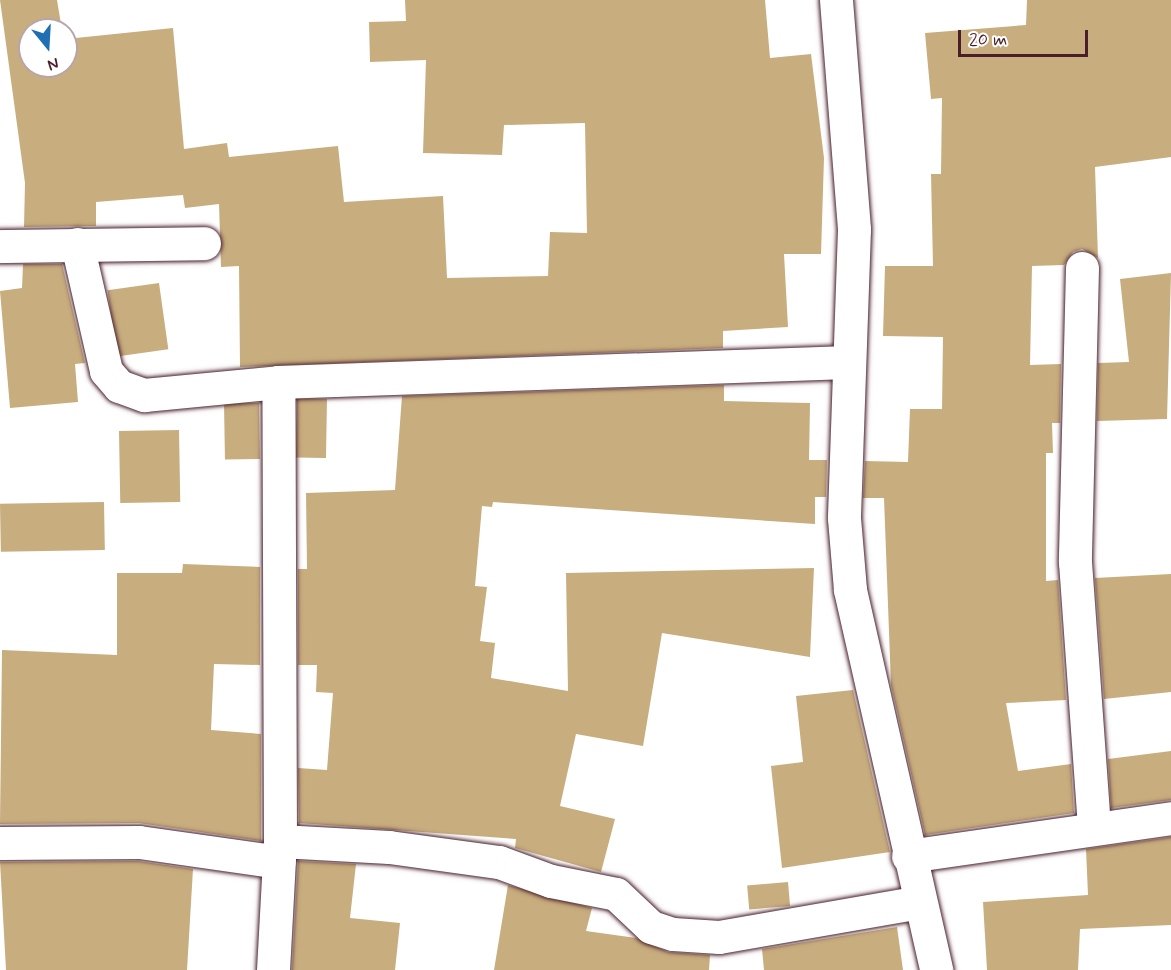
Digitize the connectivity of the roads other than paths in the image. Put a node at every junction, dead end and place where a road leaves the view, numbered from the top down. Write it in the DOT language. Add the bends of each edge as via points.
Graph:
graph roads {
  1 [pos="836,0"];
  2 [pos="204,243"];
  3 [pos="77,244"];
  4 [pos="0,246"];
  5 [pos="1082,268"];
  6 [pos="848,362"];
  7 [pos="278,382"];
  8 [pos="1171,818"];
  9 [pos="1094,827"];
  10 [pos="0,843"];
  11 [pos="280,851"];
  12 [pos="908,855"];
  13 [pos="920,902"];
  14 [pos="273,970"];
  15 [pos="936,970"];
  1 -- 6 [label="street" via="854,229"];
  2 -- 3 [label="street"];
  3 -- 4 [label="street"];
  3 -- 7 [label="street" via="100,356 119,386 144,395"];
  5 -- 9 [label="street" via="1075,562"];
  6 -- 7 [label="street"];
  6 -- 12 [label="street" via="843,518 850,590"];
  7 -- 11 [label="street"];
  8 -- 9 [label="street"];
  9 -- 12 [label="street"];
  10 -- 11 [label="street" via="139,842"];
  11 -- 13 [label="street" via="389,847 499,862 551,881 616,894 651,927 673,934 719,937"];
  11 -- 14 [label="street"];
  12 -- 13 [label="street"];
  13 -- 15 [label="street"];
}
